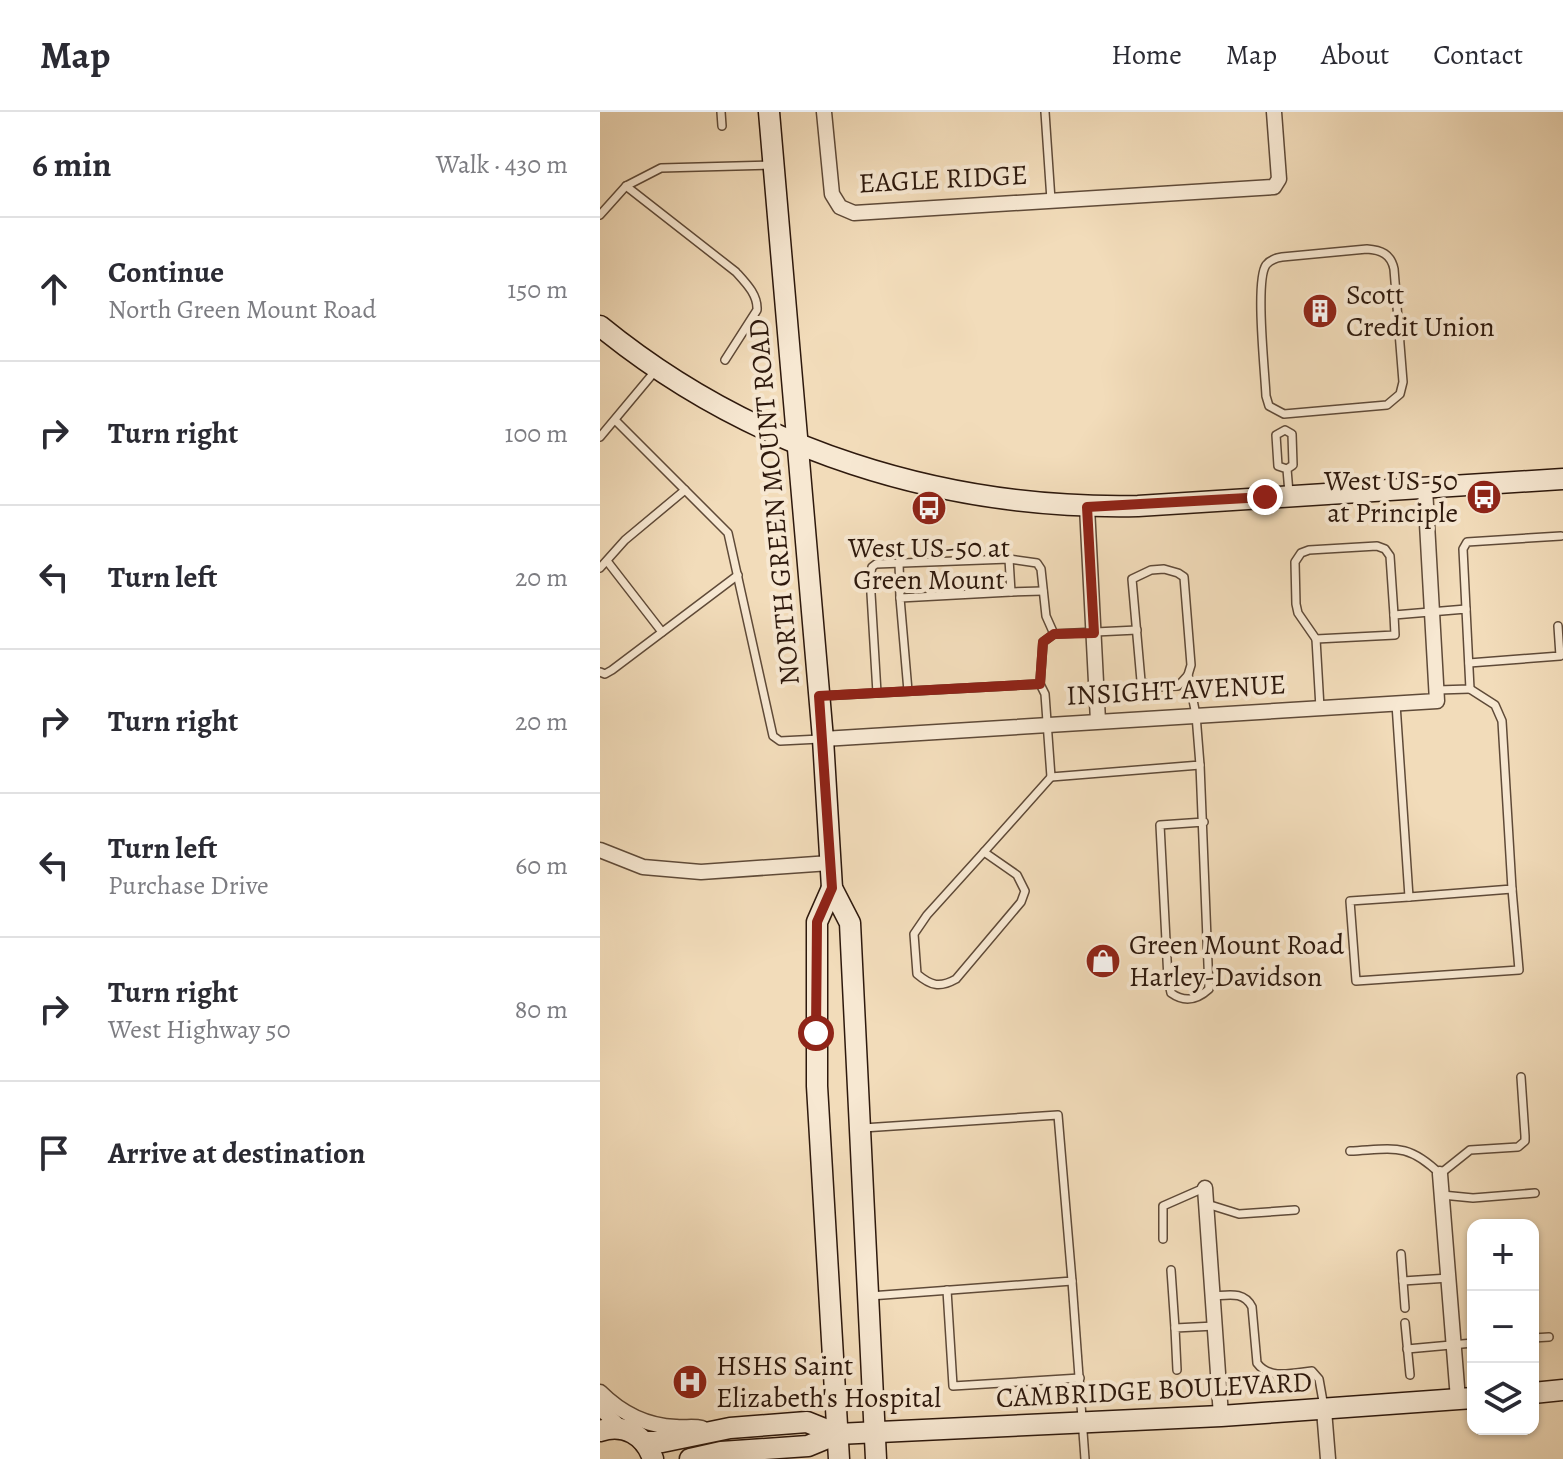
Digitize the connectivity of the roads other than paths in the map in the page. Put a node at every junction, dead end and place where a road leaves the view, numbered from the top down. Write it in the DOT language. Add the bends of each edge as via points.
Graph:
graph roads {
  1 [pos="721,112"];
  2 [pos="769,112"];
  3 [pos="824,112"];
  4 [pos="1045,112"];
  5 [pos="1274,112"];
  6 [pos="722,126"];
  7 [pos="773,165"];
  8 [pos="626,186"];
  9 [pos="1051,200"];
  10 [pos="600,215"];
  11 [pos="600,326"];
  12 [pos="725,360"];
  13 [pos="657,369"];
  14 [pos="1284,414"];
  15 [pos="615,420"];
  16 [pos="1285,430"];
  17 [pos="600,437"];
  18 [pos="798,445"];
  19 [pos="1287,469"];
  20 [pos="1563,479"];
  21 [pos="1425,488"];
  22 [pos="685,490"];
  23 [pos="1289,496"];
  24 [pos="1087,507"];
  25 [pos="1561,536"];
  26 [pos="1009,559"];
  27 [pos="607,561"];
  28 [pos="899,562"];
  29 [pos="600,568"];
  30 [pos="738,575"];
  31 [pos="1043,591"];
  32 [pos="1011,592"];
  33 [pos="900,598"];
  34 [pos="1466,609"];
  35 [pos="1433,613"];
  36 [pos="1394,615"];
  37 [pos="1558,626"];
  38 [pos="1137,630"];
  39 [pos="662,632"];
  40 [pos="1094,633"];
  41 [pos="1054,634"];
  42 [pos="1316,639"];
  43 [pos="1469,663"];
  44 [pos="600,672"];
  45 [pos="1188,675"];
  46 [pos="1040,684"];
  47 [pos="1470,689"];
  48 [pos="908,691"];
  49 [pos="877,693"];
  50 [pos="819,696"];
  51 [pos="1437,696"];
  52 [pos="1396,704"];
  53 [pos="1320,708"];
  54 [pos="1196,715"];
  55 [pos="1098,721"];
  56 [pos="1047,724"];
  57 [pos="823,739"];
  58 [pos="1200,765"];
  59 [pos="1051,777"];
  60 [pos="1204,822"];
  61 [pos="600,850"];
  62 [pos="984,852"];
  63 [pos="830,863"];
  64 [pos="832,888"];
  65 [pos="1512,889"];
  66 [pos="1409,897"];
  67 [pos="1521,1077"];
  68 [pos="861,1128"];
  69 [pos="1350,1151"];
  70 [pos="1440,1174"];
  71 [pos="1205,1188"];
  72 [pos="1535,1193"];
  73 [pos="1442,1195"];
  74 [pos="1207,1204"];
  75 [pos="1295,1210"];
  76 [pos="1163,1239"];
  77 [pos="1401,1254"];
  78 [pos="1171,1270"];
  79 [pos="1449,1278"];
  80 [pos="1072,1281"];
  81 [pos="1403,1281"];
  82 [pos="947,1290"];
  83 [pos="869,1296"];
  84 [pos="1213,1296"];
  85 [pos="1405,1308"];
  86 [pos="1405,1323"];
  87 [pos="1215,1326"];
  88 [pos="1175,1328"];
  89 [pos="1549,1337"];
  90 [pos="1539,1338"];
  91 [pos="1467,1344"];
  92 [pos="1454,1345"];
  93 [pos="1407,1349"];
  94 [pos="1177,1370"];
  95 [pos="1410,1375"];
  96 [pos="1080,1378"];
  97 [pos="1563,1390"];
  98 [pos="600,1392"];
  99 [pos="1539,1392"];
  100 [pos="1465,1398"];
  101 [pos="600,1408"];
  102 [pos="1324,1410"];
  103 [pos="1221,1416"];
  104 [pos="1083,1422"];
  105 [pos="622,1429"];
  106 [pos="714,1430"];
  107 [pos="600,1431"];
  108 [pos="875,1432"];
  109 [pos="837,1434"];
  110 [pos="648,1450"];
  111 [pos="716,1455"];
  112 [pos="690,1459"];
  113 [pos="839,1459"];
  114 [pos="876,1459"];
  115 [pos="1085,1459"];
  116 [pos="1328,1459"];
  1 -- 6 [label="lane"];
  2 -- 7 [label="street, NORTH GREEN MOUNT ROAD"];
  3 -- 9 [label="street, EAGLE RIDGE" via="832,194 840,207 854,213"];
  4 -- 9 [label="lane, EAGLE RIDGE"];
  5 -- 9 [label="street, EAGLE RIDGE" via="1279,179 1274,187"];
  7 -- 8 [label="lane" via="661,168"];
  7 -- 18 [label="street, NORTH GREEN MOUNT ROAD"];
  8 -- 10 [label="lane"];
  8 -- 12 [label="lane" via="736,272 758,302"];
  11 -- 13 [label="street"];
  13 -- 15 [label="lane"];
  13 -- 18 [label="street"];
  14 -- 14 [label="lane" via="1387,405 1400,394 1396,284 1393,262 1383,252 1282,257 1265,266 1261,284 1266,396 1269,406"];
  14 -- 16 [label="lane"];
  15 -- 17 [label="lane"];
  15 -- 22 [label="lane"];
  16 -- 19 [label="lane" via="1292,434 1293,465"];
  16 -- 19 [label="lane" via="1276,435 1278,466"];
  18 -- 24 [label="street" via="939,489"];
  18 -- 50 [label="street, NORTH GREEN MOUNT ROAD"];
  19 -- 23 [label="lane"];
  20 -- 21 [label="street"];
  21 -- 23 [label="street"];
  21 -- 35 [label="street"];
  22 -- 27 [label="lane"];
  22 -- 30 [label="lane" via="728,533"];
  23 -- 24 [label="street"];
  24 -- 40 [label="street"];
  25 -- 34 [label="lane" via="1467,542"];
  26 -- 28 [label="lane"];
  26 -- 31 [label="lane" via="1037,563"];
  26 -- 32 [label="lane"];
  27 -- 29 [label="lane"];
  27 -- 39 [label="lane"];
  28 -- 33 [label="lane"];
  28 -- 49 [label="lane" via="872,567 870,577"];
  30 -- 39 [label="lane"];
  30 -- 57 [label="lane" via="773,736 780,741"];
  31 -- 32 [label="lane"];
  31 -- 41 [label="lane"];
  32 -- 33 [label="lane"];
  33 -- 48 [label="lane"];
  34 -- 35 [label="lane"];
  34 -- 43 [label="lane"];
  35 -- 36 [label="lane"];
  35 -- 51 [label="street"];
  36 -- 42 [label="lane" via="1395,635"];
  36 -- 42 [label="lane" via="1390,556 1385,549 1309,550 1295,562 1296,604"];
  37 -- 43 [label="lane" via="1560,656"];
  38 -- 40 [label="lane"];
  38 -- 45 [label="lane" via="1141,681 1153,687 1178,686"];
  38 -- 45 [label="lane" via="1132,579 1164,569 1184,577"];
  39 -- 44 [label="lane" via="612,670"];
  40 -- 41 [label="lane"];
  40 -- 55 [label="street"];
  41 -- 46 [label="lane" via="1043,642"];
  42 -- 53 [label="lane"];
  43 -- 47 [label="lane"];
  45 -- 54 [label="lane"];
  46 -- 48 [label="lane"];
  46 -- 56 [label="lane"];
  47 -- 51 [label="lane"];
  47 -- 65 [label="lane" via="1495,705 1502,721"];
  48 -- 49 [label="lane"];
  49 -- 50 [label="lane"];
  50 -- 57 [label="street, NORTH GREEN MOUNT ROAD"];
  51 -- 52 [label="street, INSIGHT AVENUE"];
  52 -- 53 [label="street, INSIGHT AVENUE"];
  52 -- 66 [label="lane"];
  53 -- 54 [label="street, INSIGHT AVENUE"];
  54 -- 55 [label="street, INSIGHT AVENUE"];
  54 -- 58 [label="lane"];
  55 -- 56 [label="street, INSIGHT AVENUE"];
  56 -- 57 [label="street, INSIGHT AVENUE"];
  56 -- 59 [label="lane"];
  57 -- 63 [label="street, NORTH GREEN MOUNT ROAD"];
  58 -- 59 [label="lane"];
  58 -- 60 [label="lane"];
  59 -- 62 [label="lane"];
  60 -- 60 [label="lane" via="1209,989 1193,1000 1171,993 1168,979 1160,825"];
  61 -- 63 [label="street" via="643,867 701,872"];
  62 -- 62 [label="lane" via="914,934 917,974 931,985 956,979 1021,902 1025,891 1017,875"];
  63 -- 64 [label="street, NORTH GREEN MOUNT ROAD"];
  64 -- 68 [label="street, NORTH GREEN MOUNT ROAD" via="850,923"];
  64 -- 109 [label="street, NORTH GREEN MOUNT ROAD" via="817,922 817,1059"];
  65 -- 66 [label="lane"];
  65 -- 66 [label="lane" via="1519,970 1356,981 1350,901"];
  67 -- 70 [label="lane" via="1522,1145 1470,1150"];
  68 -- 80 [label="lane" via="1058,1115"];
  68 -- 83 [label="street, NORTH GREEN MOUNT ROAD"];
  69 -- 70 [label="lane" via="1401,1148"];
  70 -- 73 [label="street"];
  71 -- 74 [label="street"];
  71 -- 76 [label="lane" via="1163,1206"];
  72 -- 73 [label="lane"];
  73 -- 79 [label="street"];
  74 -- 75 [label="lane" via="1239,1214"];
  74 -- 84 [label="street"];
  77 -- 81 [label="lane"];
  78 -- 88 [label="lane"];
  79 -- 81 [label="lane"];
  79 -- 92 [label="street"];
  80 -- 82 [label="lane"];
  80 -- 96 [label="lane"];
  81 -- 85 [label="lane"];
  82 -- 83 [label="lane"];
  82 -- 96 [label="lane" via="953,1386"];
  83 -- 108 [label="street, NORTH GREEN MOUNT ROAD"];
  84 -- 87 [label="street"];
  84 -- 102 [label="lane" via="1248,1299 1257,1363 1273,1374 1312,1371 1319,1379"];
  86 -- 93 [label="lane"];
  87 -- 88 [label="lane"];
  87 -- 103 [label="street"];
  88 -- 94 [label="lane"];
  89 -- 90 [label="lane"];
  91 -- 92 [label="lane"];
  92 -- 93 [label="lane"];
  92 -- 100 [label="street"];
  93 -- 95 [label="lane"];
  96 -- 104 [label="lane"];
  97 -- 99 [label="street"];
  98 -- 106 [label="street" via="622,1410 658,1426"];
  100 -- 102 [label="street, CAMBRIDGE BOULEVARD"];
  101 -- 105 [label="street"];
  102 -- 103 [label="street, CAMBRIDGE BOULEVARD"];
  102 -- 116 [label="street"];
  103 -- 104 [label="street, CAMBRIDGE BOULEVARD"];
  104 -- 108 [label="street, CAMBRIDGE BOULEVARD"];
  104 -- 115 [label="lane"];
  105 -- 107 [label="street"];
  105 -- 110 [label="street"];
  106 -- 109 [label="street" via="807,1422"];
  106 -- 110 [label="street"];
  108 -- 109 [label="street, CAMBRIDGE BOULEVARD"];
  108 -- 114 [label="street, NORTH GREEN MOUNT ROAD"];
  109 -- 111 [label="street" via="808,1446"];
  109 -- 113 [label="street, NORTH GREEN MOUNT ROAD"];
  111 -- 112 [label="street"];
}
